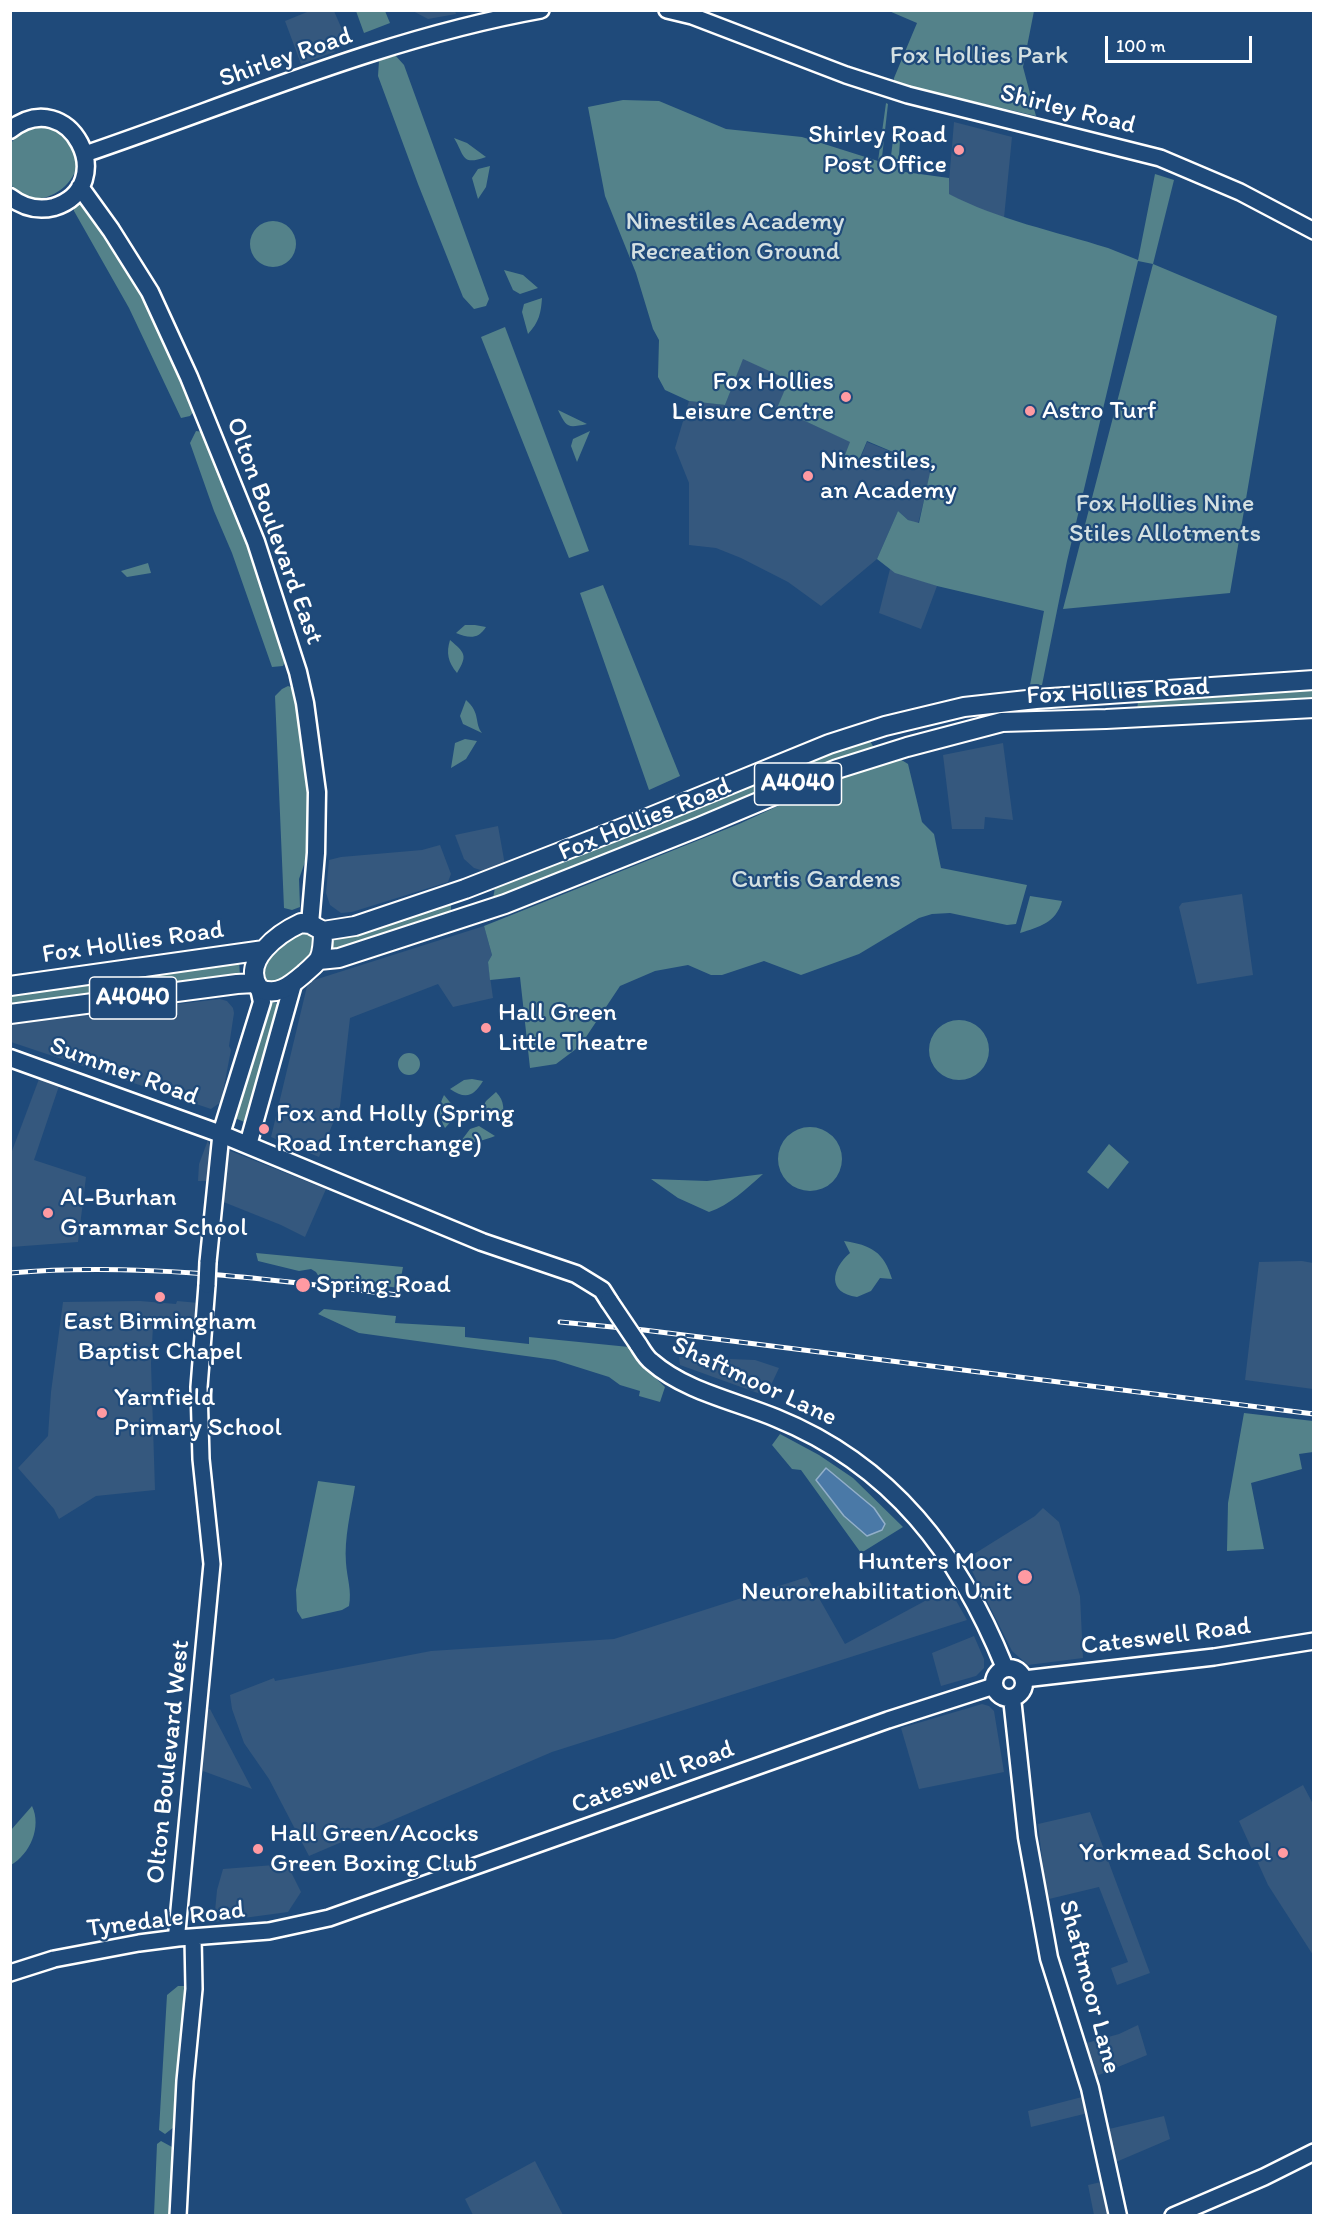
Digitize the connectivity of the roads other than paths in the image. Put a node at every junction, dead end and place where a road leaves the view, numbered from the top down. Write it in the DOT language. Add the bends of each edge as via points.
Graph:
graph roads {
  1 [pos="541,10"];
  2 [pos="667,10"];
  3 [pos="688,13"];
  4 [pos="14,123"];
  5 [pos="85,154"];
  6 [pos="80,187"];
  7 [pos="10,197"];
  8 [pos="1314,231"];
  9 [pos="1314,680"];
  10 [pos="1314,708"];
  11 [pos="885,726"];
  12 [pos="891,752"];
  13 [pos="465,889"];
  14 [pos="471,916"];
  15 [pos="317,927"];
  16 [pos="264,950"];
  17 [pos="319,960"];
  18 [pos="293,984"];
  19 [pos="10,986"];
  20 [pos="257,986"];
  21 [pos="10,1014"];
  22 [pos="10,1058"];
  23 [pos="221,1134"];
  24 [pos="248,1145"];
  25 [pos="1314,1641"];
  26 [pos="1005,1668"];
  27 [pos="1024,1679"];
  28 [pos="994,1686"];
  29 [pos="1012,1698"];
  30 [pos="329,1918"];
  31 [pos="186,1937"];
  32 [pos="10,1973"];
  33 [pos="1314,2152"];
  34 [pos="178,2216"];
  35 [pos="1118,2216"];
  36 [pos="1173,2216"];
  1 -- 5 [label="street, Shirley Road" via="401,44"];
  2 -- 3 [label="street, Shirley Road"];
  3 -- 8 [label="street, Shirley Road" via="908,95 1160,158 1240,192"];
  4 -- 5 [label="main road" via="40,118 58,121 77,136"];
  5 -- 6 [label="main road" via="86,171"];
  6 -- 7 [label="main road" via="69,199 51,207 35,208"];
  6 -- 15 [label="main road, Olton Boulevard East" via="150,292 189,377 256,542 298,672 317,792"];
  9 -- 11 [label="main road, Fox Hollies Road / A4040" via="1026,700 964,707"];
  10 -- 12 [label="main road, Fox Hollies Road / A4040" via="1002,722"];
  11 -- 12 [label="main road"];
  11 -- 13 [label="main road, Fox Hollies Road / A4040" via="829,744"];
  12 -- 14 [label="main road, Fox Hollies Road / A4040" via="837,769"];
  13 -- 14 [label="main road"];
  13 -- 15 [label="main road, Fox Hollies Road / A4040" via="355,926"];
  14 -- 17 [label="main road, Fox Hollies Road / A4040" via="339,958"];
  15 -- 16 [label="main road, Fox Hollies Road" via="301,923"];
  15 -- 17 [label="main road" via="323,940"];
  16 -- 19 [label="main road, Fox Hollies Road / A4040"];
  16 -- 20 [label="main road" via="257,958"];
  17 -- 18 [label="main road"];
  18 -- 20 [label="main road, Fox Hollies Road" via="266,992"];
  18 -- 24 [label="main road"];
  20 -- 21 [label="main road, Fox Hollies Road / A4040" via="237,984"];
  20 -- 23 [label="main road" via="262,1002"];
  22 -- 23 [label="main road, Summer Road"];
  23 -- 24 [label="main road, Shaftmoor Lane"];
  23 -- 31 [label="street, Olton Boulevard West, bridge" via="199,1387 201,1459 212,1564 177,1931"];
  24 -- 26 [label="main road, Shaftmoor Lane, bridge" via="482,1242 576,1274 602,1290 650,1361 666,1373 792,1425 857,1462 909,1507 948,1558"];
  25 -- 27 [label="street, Cateswell Road"];
  26 -- 27 [label="main road" via="1015,1668"];
  26 -- 28 [label="main road" via="996,1675"];
  27 -- 29 [label="main road" via="1021,1693"];
  28 -- 29 [label="main road" via="999,1695"];
  28 -- 30 [label="street, Cateswell Road"];
  29 -- 35 [label="main road, Shaftmoor Lane" via="1027,1837 1049,1958 1090,2088"];
  30 -- 31 [label="street, Tynedale Road" via="269,1931"];
  31 -- 32 [label="street, Tynedale Road" via="54,1959"];
  31 -- 34 [label="street, Olton Boulevard West" via="194,1989"];
  33 -- 36 [label="street"];
}
